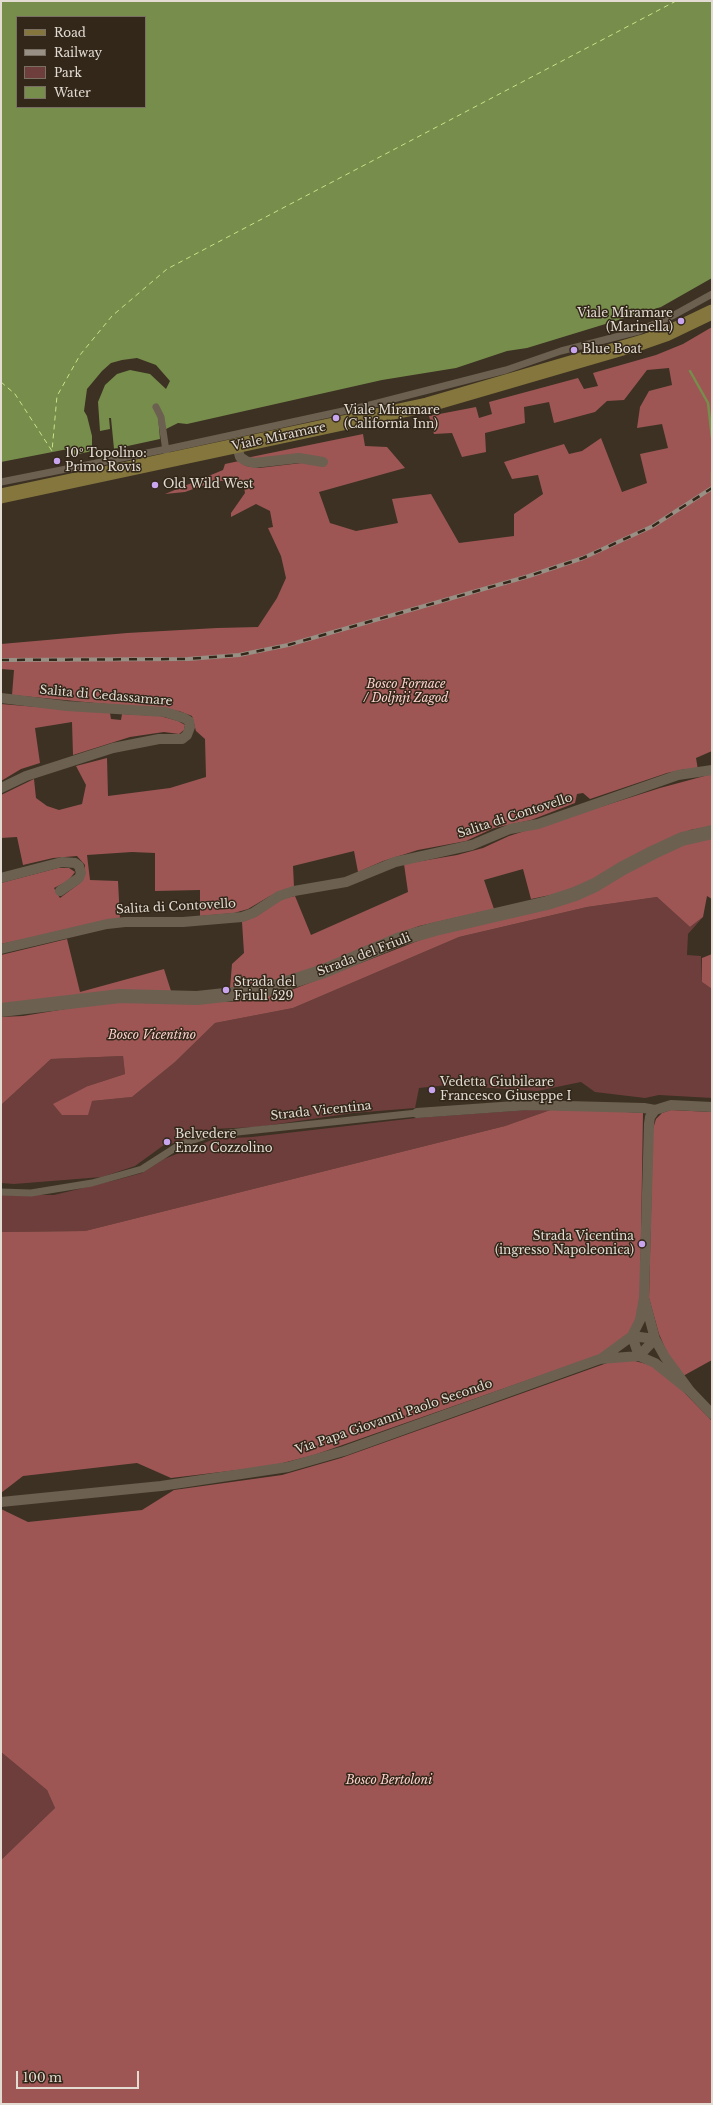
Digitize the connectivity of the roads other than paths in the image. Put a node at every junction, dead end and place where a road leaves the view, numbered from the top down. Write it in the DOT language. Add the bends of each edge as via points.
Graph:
graph roads {
  1 [pos="712,294"];
  2 [pos="712,312"];
  3 [pos="156,407"];
  4 [pos="237,446"];
  5 [pos="166,450"];
  6 [pos="323,462"];
  7 [pos="1,482"];
  8 [pos="1,496"];
  9 [pos="1,698"];
  10 [pos="712,770"];
  11 [pos="1,788"];
  12 [pos="712,832"];
  13 [pos="1,878"];
  14 [pos="60,891"];
  15 [pos="1,949"];
  16 [pos="1,1010"];
  17 [pos="712,1107"];
  18 [pos="655,1110"];
  19 [pos="417,1113"];
  20 [pos="1,1192"];
  21 [pos="644,1298"];
  22 [pos="632,1336"];
  23 [pos="654,1339"];
  24 [pos="639,1356"];
  25 [pos="600,1359"];
  26 [pos="690,1391"];
  27 [pos="712,1414"];
  28 [pos="1,1502"];
  1 -- 5 [label="street" via="639,331 506,370 361,408"];
  2 -- 4 [label="main road, Viale Miramare" via="643,342 467,394 364,420"];
  3 -- 5 [label="street" via="161,417"];
  4 -- 6 [label="street" via="240,456 254,463 299,458"];
  4 -- 8 [label="main road, Viale Miramare"];
  5 -- 7 [label="street"];
  9 -- 11 [label="street, Salita di Cedassamare" via="67,706 166,712 189,721 190,727 188,735 182,739 159,739 121,746 40,771"];
  10 -- 15 [label="street, Salita di Contovello" via="678,775 538,824 510,829 472,845 395,862 346,882 294,891 279,896 259,910 242,917 108,924"];
  12 -- 16 [label="main road, Strada del Friuli" via="682,839 661,848 575,894 400,939 324,971 262,991 197,998 120,996"];
  13 -- 14 [label="street" via="62,862 75,863 81,873 79,878"];
  17 -- 18 [label="street" via="671,1105"];
  18 -- 19 [label="street, Strada Vicentina" via="529,1105"];
  18 -- 21 [label="street" via="649,1124"];
  19 -- 20 [label="street, Strada Vicentina" via="209,1135 181,1144 142,1169 92,1183 31,1193"];
  21 -- 22 [label="street" via="640,1320"];
  21 -- 23 [label="street"];
  22 -- 23 [label="street"];
  22 -- 24 [label="street"];
  22 -- 25 [label="street, Via Papa Giovanni Paolo Secondo"];
  23 -- 24 [label="street"];
  23 -- 26 [label="street" via="670,1366"];
  24 -- 25 [label="street, Via Papa Giovanni Paolo Secondo"];
  24 -- 26 [label="street" via="655,1363"];
  25 -- 28 [label="street, Via Papa Giovanni Paolo Secondo" via="344,1451 288,1467 161,1486"];
  26 -- 27 [label="street"];
}
